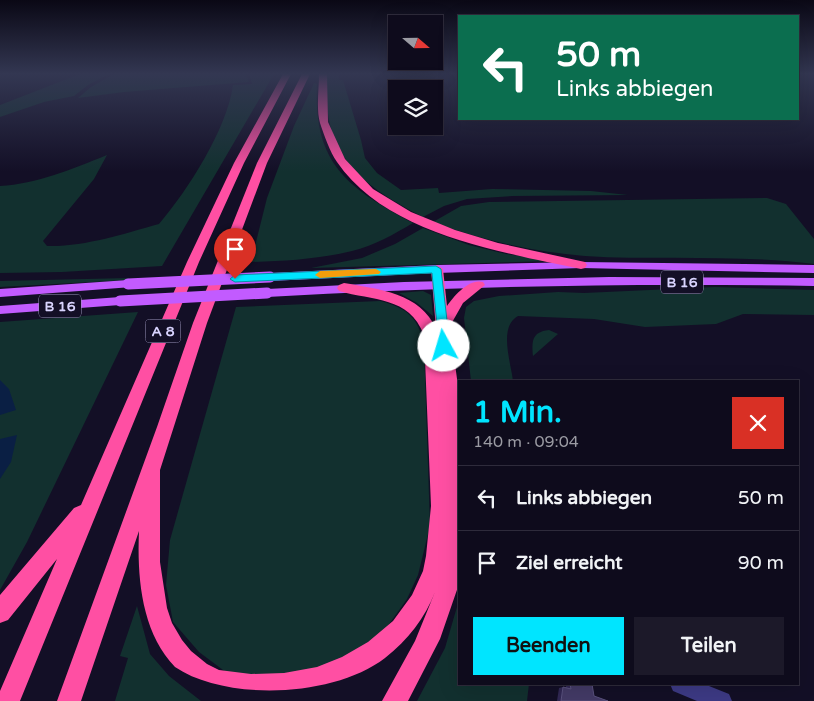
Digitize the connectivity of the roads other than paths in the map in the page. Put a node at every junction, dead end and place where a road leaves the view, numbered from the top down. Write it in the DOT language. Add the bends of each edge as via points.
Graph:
graph roads {
  1 [pos="269,107"];
  2 [pos="290,107"];
  3 [pos="323,107"];
  4 [pos="582,265"];
  5 [pos="436,269"];
  6 [pos="814,269"];
  7 [pos="814,282"];
  8 [pos="478,285"];
  9 [pos="438,286"];
  10 [pos="344,288"];
  11 [pos="0,293"];
  12 [pos="0,310"];
  13 [pos="443,326"];
  14 [pos="151,471"];
  15 [pos="91,501"];
  16 [pos="0,612"];
  17 [pos="682,685"];
  18 [pos="8,701"];
  19 [pos="69,701"];
  20 [pos="394,701"];
  21 [pos="722,701"];
  1 -- 15 [label="highway, A 8" via="208,228"];
  2 -- 14 [label="highway, A 8" via="243,210 200,324"];
  3 -- 4 [label="highway" via="326,129 342,165 378,198 439,229 498,247"];
  4 -- 5 [label="main road, B 16"];
  4 -- 6 [label="main road, B 16"];
  5 -- 9 [label="highway"];
  5 -- 11 [label="main road, B 16, bridge"];
  7 -- 8 [label="main road, B 16" via="586,281"];
  8 -- 9 [label="main road, B 16"];
  8 -- 13 [label="highway" via="458,300"];
  9 -- 10 [label="main road, B 16"];
  9 -- 13 [label="highway"];
  10 -- 12 [label="main road, B 16, bridge"];
  10 -- 14 [label="highway" via="408,304 428,322 431,335 440,474 440,538 432,573 419,606 401,633 379,655 351,675 326,687 290,697 259,696 228,688 195,671 174,648 159,620 152,580"];
  13 -- 20 [label="highway" via="457,466 458,519 454,557 446,593 428,639"];
  14 -- 19 [label="highway, A 8"];
  15 -- 16 [label="highway"];
  15 -- 18 [label="highway, A 8"];
  17 -- 21 [label="street"];
}
